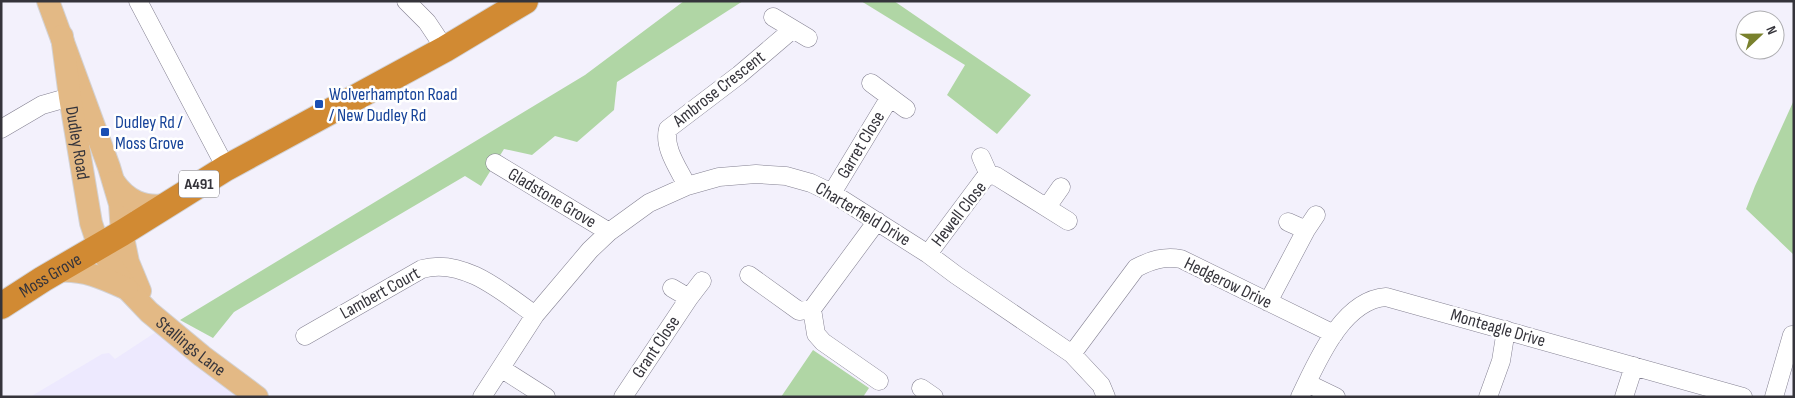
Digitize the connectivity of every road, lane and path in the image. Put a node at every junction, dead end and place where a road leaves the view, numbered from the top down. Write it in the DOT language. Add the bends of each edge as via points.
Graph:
graph roads {
  1 [pos="48,1"];
  2 [pos="138,1"];
  3 [pos="406,1"];
  4 [pos="525,1"];
  5 [pos="773,17"];
  6 [pos="62,36"];
  7 [pos="445,49"];
  8 [pos="871,83"];
  9 [pos="890,96"];
  10 [pos="70,97"];
  11 [pos="906,109"];
  12 [pos="1,129"];
  13 [pos="981,156"];
  14 [pos="495,163"];
  15 [pos="226,168"];
  16 [pos="989,175"];
  17 [pos="114,182"];
  18 [pos="687,186"];
  19 [pos="1061,187"];
  20 [pos="832,193"];
  21 [pos="166,205"];
  22 [pos="1047,207"];
  23 [pos="1316,215"];
  24 [pos="877,221"];
  25 [pos="1068,221"];
  26 [pos="1288,222"];
  27 [pos="1306,230"];
  28 [pos="609,232"];
  29 [pos="122,233"];
  30 [pos="99,247"];
  31 [pos="928,254"];
  32 [pos="58,270"];
  33 [pos="749,275"];
  34 [pos="702,280"];
  35 [pos="672,288"];
  36 [pos="128,290"];
  37 [pos="689,298"];
  38 [pos="1268,302"];
  39 [pos="1,306"];
  40 [pos="812,309"];
  41 [pos="149,312"];
  42 [pos="535,315"];
  43 [pos="1506,330"];
  44 [pos="1334,334"];
  45 [pos="1792,335"];
  46 [pos="306,336"];
  47 [pos="1072,354"];
  48 [pos="1790,355"];
  49 [pos="1634,366"];
  50 [pos="502,369"];
  51 [pos="879,381"];
  52 [pos="1304,390"];
  53 [pos="1736,396"];
  54 [pos="257,397"];
  55 [pos="482,397"];
  56 [pos="546,397"];
  57 [pos="623,397"];
  58 [pos="1106,397"];
  59 [pos="1336,397"];
  60 [pos="1488,397"];
  61 [pos="1624,397"];
  62 [pos="1774,397"];
  1 -- 6 [label="main road, Dudley Road"];
  2 -- 15 [label="street"];
  3 -- 7 [label="street" via="427,22"];
  4 -- 7 [label="highway, A491"];
  5 -- 18 [label="street, Ambrose Crescent" via="801,34 740,74 668,128 668,146"];
  6 -- 10 [label="main road, Dudley Road"];
  6 -- 17 [label="main road, Dudley Road"];
  7 -- 15 [label="highway, A491"];
  8 -- 9 [label="street, Garret Close"];
  9 -- 11 [label="street, Garret Close"];
  9 -- 20 [label="street, Garret Close"];
  10 -- 12 [label="street" via="42,105"];
  10 -- 30 [label="main road, Dudley Road" via="91,223"];
  13 -- 16 [label="street"];
  14 -- 28 [label="street, Gladstone Grove"];
  15 -- 21 [label="highway, A491"];
  16 -- 22 [label="street, Hewell Close" via="996,176"];
  16 -- 31 [label="street, Hewell Close"];
  17 -- 21 [label="main road" via="123,194 136,202"];
  17 -- 29 [label="main road, Dudley Road" via="120,204"];
  18 -- 20 [label="street, Charterfield Drive" via="719,176 756,174 786,176"];
  18 -- 28 [label="street, Charterfield Drive" via="649,203"];
  19 -- 22 [label="street"];
  20 -- 24 [label="street, Charterfield Drive"];
  21 -- 29 [label="highway, A491"];
  22 -- 25 [label="street, Hewell Close"];
  23 -- 27 [label="street"];
  24 -- 31 [label="street, Charterfield Drive"];
  24 -- 40 [label="street"];
  26 -- 27 [label="street"];
  27 -- 38 [label="street"];
  28 -- 42 [label="street, Charterfield Drive"];
  29 -- 30 [label="highway, A491"];
  29 -- 41 [label="main road, Stallings Lane" via="128,262"];
  30 -- 32 [label="highway, Moss Grove / A491"];
  30 -- 36 [label="main road, Stallings Lane"];
  31 -- 47 [label="street, Charterfield Drive"];
  32 -- 36 [label="main road" via="84,271"];
  32 -- 39 [label="highway, Moss Grove / A491"];
  33 -- 40 [label="street" via="799,311"];
  34 -- 37 [label="street, Grant Close"];
  35 -- 37 [label="street, Grant Close"];
  36 -- 41 [label="main road, Stallings Lane"];
  37 -- 57 [label="street, Grant Close"];
  38 -- 44 [label="street, Hedgerow Drive"];
  38 -- 47 [label="street, Hedgerow Drive" via="1180,259 1163,257 1136,268"];
  40 -- 51 [label="street" via="816,334 823,342"];
  41 -- 54 [label="main road, Stallings Lane"];
  42 -- 46 [label="street, Lambert Court" via="488,282 456,269 433,266 422,269"];
  42 -- 50 [label="street, Charterfield Drive"];
  43 -- 44 [label="street, Monteagle Drive" via="1386,297 1370,300 1354,309"];
  43 -- 49 [label="street, Monteagle Drive"];
  43 -- 60 [label="street" via="1501,361"];
  44 -- 52 [label="street, Monteagle Drive"];
  45 -- 48 [label="street"];
  47 -- 58 [label="street, Charterfield Drive" via="1101,385"];
  48 -- 62 [label="street"];
  49 -- 53 [label="street, Monteagle Drive"];
  49 -- 61 [label="street"];
  50 -- 55 [label="street, Charterfield Drive"];
  50 -- 56 [label="street"];
  52 -- 59 [label="street"];
}
